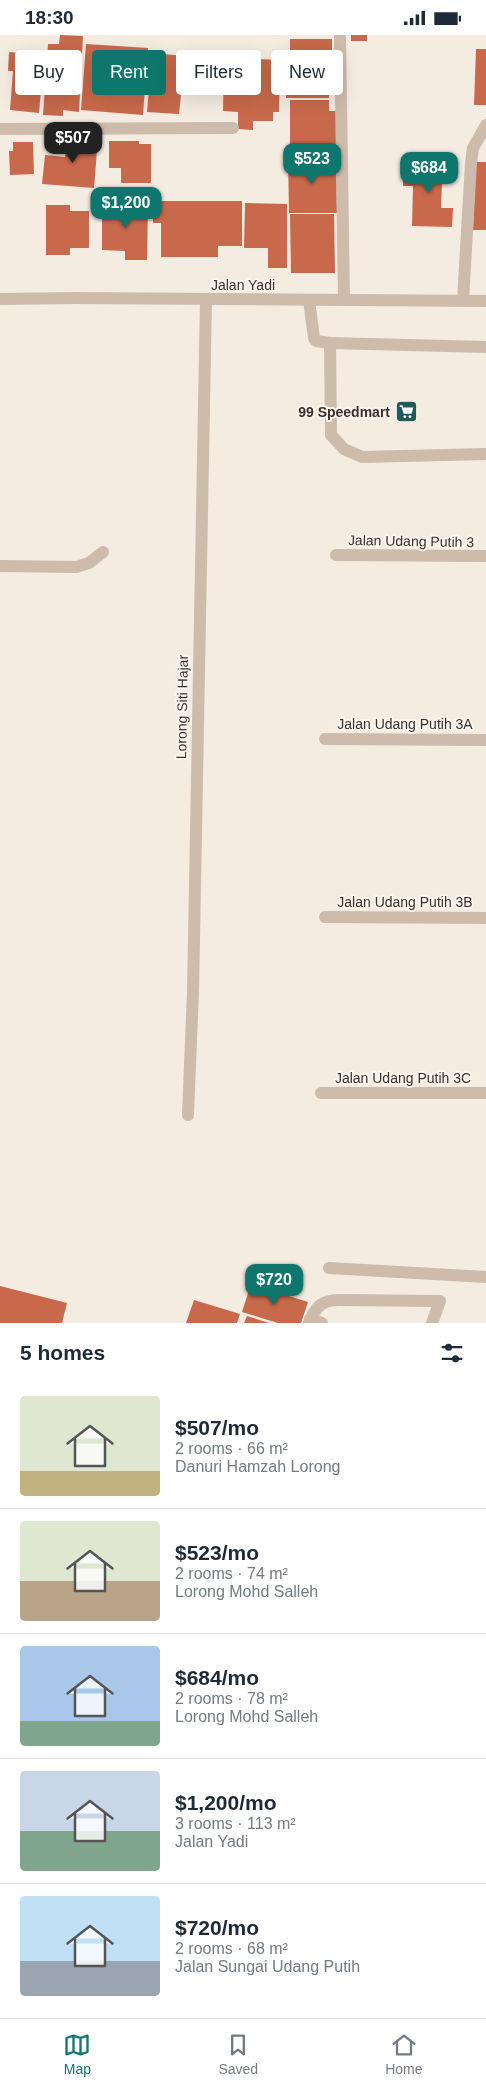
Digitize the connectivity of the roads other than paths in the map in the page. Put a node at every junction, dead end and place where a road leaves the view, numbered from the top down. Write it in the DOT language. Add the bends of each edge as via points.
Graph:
graph roads {
  1 [pos="340,35"];
  2 [pos="486,125"];
  3 [pos="232,128"];
  4 [pos="0,129"];
  5 [pos="0,299"];
  6 [pos="206,299"];
  7 [pos="309,300"];
  8 [pos="344,300"];
  9 [pos="463,301"];
  10 [pos="486,301"];
  11 [pos="330,343"];
  12 [pos="486,347"];
  13 [pos="486,455"];
  14 [pos="103,552"];
  15 [pos="336,555"];
  16 [pos="486,556"];
  17 [pos="0,566"];
  18 [pos="325,739"];
  19 [pos="486,740"];
  20 [pos="325,917"];
  21 [pos="486,918"];
  22 [pos="321,1093"];
  23 [pos="486,1093"];
  24 [pos="188,1115"];
  25 [pos="329,1268"];
  26 [pos="486,1277"];
  27 [pos="314,1322"];
  28 [pos="432,1323"];
  1 -- 8 [label="street"];
  2 -- 9 [label="street" via="474,148 471,163"];
  3 -- 4 [label="street"];
  5 -- 6 [label="street, Jalan Yadi"];
  6 -- 7 [label="street, Jalan Yadi"];
  6 -- 24 [label="street, Lorong Siti Hajar"];
  7 -- 8 [label="street, Jalan Yadi"];
  7 -- 11 [label="street" via="314,338"];
  8 -- 9 [label="street, Jalan Yadi"];
  9 -- 10 [label="street, Jalan Yadi"];
  11 -- 12 [label="street"];
  11 -- 13 [label="street" via="331,435 344,449 362,457"];
  14 -- 17 [label="street" via="89,563 76,567"];
  15 -- 16 [label="street, Jalan Udang Putih 3"];
  18 -- 19 [label="street, Jalan Udang Putih 3A"];
  20 -- 21 [label="street, Jalan Udang Putih 3B"];
  22 -- 23 [label="street, Jalan Udang Putih 3C"];
  25 -- 26 [label="street"];
  27 -- 28 [label="street" via="316,1309 326,1300 440,1301"];
}
